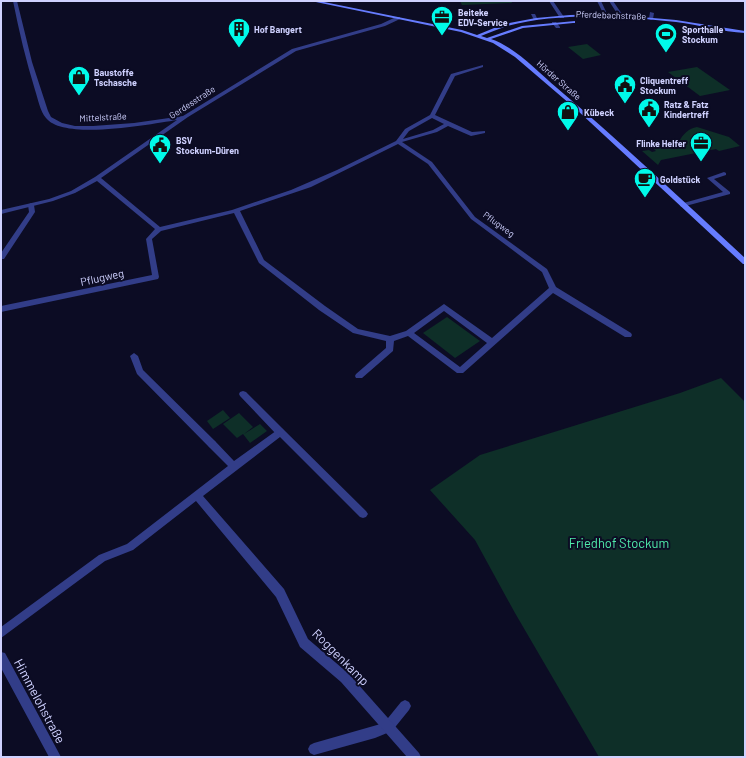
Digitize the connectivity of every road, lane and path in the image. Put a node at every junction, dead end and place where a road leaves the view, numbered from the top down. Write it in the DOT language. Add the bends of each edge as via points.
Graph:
graph roads {
  1 [pos="15,1"];
  2 [pos="313,1"];
  3 [pos="551,1"];
  4 [pos="599,1"];
  5 [pos="611,1"];
  6 [pos="652,13"];
  7 [pos="562,17"];
  8 [pos="607,17"];
  9 [pos="398,18"];
  10 [pos="622,18"];
  11 [pos="651,19"];
  12 [pos="589,22"];
  13 [pos="603,22"];
  14 [pos="611,22"];
  15 [pos="554,23"];
  16 [pos="618,23"];
  17 [pos="625,23"];
  18 [pos="558,27"];
  19 [pos="685,28"];
  20 [pos="736,31"];
  21 [pos="745,32"];
  22 [pos="479,36"];
  23 [pos="488,39"];
  24 [pos="481,66"];
  25 [pos="186,116"];
  26 [pos="432,116"];
  27 [pos="448,124"];
  28 [pos="484,132"];
  29 [pos="398,142"];
  30 [pos="724,174"];
  31 [pos="97,178"];
  32 [pos="31,205"];
  33 [pos="682,205"];
  34 [pos="236,210"];
  35 [pos="1,212"];
  36 [pos="159,228"];
  37 [pos="2,257"];
  38 [pos="745,262"];
  39 [pos="553,289"];
  40 [pos="1,309"];
  41 [pos="409,333"];
  42 [pos="628,335"];
  43 [pos="390,339"];
  44 [pos="493,343"];
  45 [pos="134,356"];
  46 [pos="359,376"];
  47 [pos="243,394"];
  48 [pos="280,432"];
  49 [pos="234,467"];
  50 [pos="197,495"];
  51 [pos="363,514"];
  52 [pos="1,633"];
  53 [pos="1,657"];
  54 [pos="406,706"];
  55 [pos="388,727"];
  56 [pos="314,749"];
  57 [pos="55,757"];
  58 [pos="415,757"];
  1 -- 25 [label="street, Mittelstraße" via="41,100 48,116 54,121 76,127 107,127"];
  2 -- 9 [label="main road, Hörder Straße"];
  3 -- 7 [label="street"];
  4 -- 8 [label="street"];
  5 -- 10 [label="street"];
  6 -- 11 [label="street"];
  7 -- 8 [label="main road, Pferdebachstraße"];
  7 -- 22 [label="main road, Pferdebachstraße" via="534,17"];
  8 -- 10 [label="main road, Pferdebachstraße"];
  8 -- 16 [label="main road"];
  9 -- 22 [label="main road, Hörder Straße"];
  9 -- 25 [label="street, Gerdesstraße" via="392,22 294,50"];
  10 -- 11 [label="main road, Pferdebachstraße"];
  10 -- 16 [label="main road"];
  11 -- 20 [label="main road, Pferdebachstraße"];
  12 -- 15 [label="main road, Pferdebachstraße"];
  13 -- 14 [label="main road, Pferdebachstraße"];
  15 -- 18 [label="street"];
  15 -- 23 [label="main road, Pferdebachstraße" via="522,27"];
  16 -- 17 [label="main road, Pferdebachstraße"];
  19 -- 20 [label="main road, Pferdebachstraße"];
  20 -- 21 [label="main road, Pferdebachstraße"];
  22 -- 23 [label="main road, Hörder Straße"];
  23 -- 33 [label="main road, Hörder Straße" via="517,56 543,78"];
  24 -- 26 [label="street" via="453,75"];
  25 -- 31 [label="street, Gerdesstraße"];
  26 -- 27 [label="street"];
  26 -- 29 [label="street" via="407,130"];
  27 -- 28 [label="street" via="472,134"];
  27 -- 29 [label="street" via="435,131"];
  29 -- 34 [label="street" via="332,176 279,197"];
  29 -- 39 [label="street, Pflugweg" via="430,162 473,218 545,271"];
  30 -- 33 [label="street" via="710,178 728,193"];
  31 -- 32 [label="street, Gerdesstraße" via="67,194"];
  31 -- 36 [label="street"];
  32 -- 35 [label="street, Gerdesstraße"];
  32 -- 37 [label="street" via="32,212"];
  33 -- 38 [label="main road, Hörder Straße"];
  34 -- 36 [label="street"];
  34 -- 43 [label="street" via="261,261 356,331"];
  36 -- 40 [label="street, Pflugweg" via="149,239 156,277"];
  39 -- 42 [label="street"];
  39 -- 44 [label="street"];
  41 -- 43 [label="street"];
  41 -- 44 [label="street" via="444,307"];
  41 -- 44 [label="street" via="460,371"];
  43 -- 46 [label="street" via="390,349"];
  45 -- 49 [label="street" via="140,372"];
  47 -- 48 [label="street"];
  48 -- 49 [label="street"];
  48 -- 51 [label="street"];
  49 -- 50 [label="street"];
  50 -- 52 [label="street" via="130,547 102,558"];
  50 -- 55 [label="street, Roggenkamp" via="280,593 304,643 345,678"];
  53 -- 57 [label="street, Himmelohstraße"];
  54 -- 55 [label="street"];
  55 -- 56 [label="street"];
  55 -- 58 [label="street, Roggenkamp"];
}
